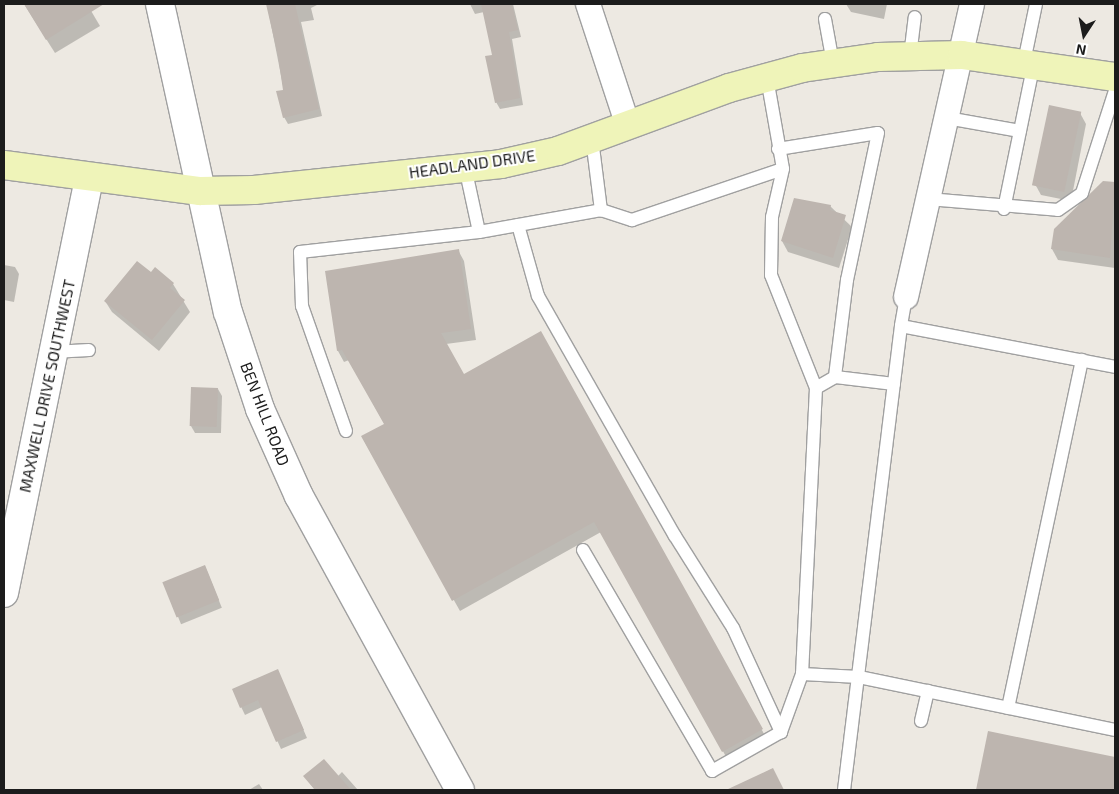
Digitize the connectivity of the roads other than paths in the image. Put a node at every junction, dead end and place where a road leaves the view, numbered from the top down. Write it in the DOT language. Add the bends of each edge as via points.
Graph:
graph roads {
  1 [pos="160,4"];
  2 [pos="588,4"];
  3 [pos="972,4"];
  4 [pos="1036,4"];
  5 [pos="915,17"];
  6 [pos="826,19"];
  7 [pos="962,55"];
  8 [pos="910,56"];
  9 [pos="1025,62"];
  10 [pos="833,63"];
  11 [pos="766,78"];
  12 [pos="1115,78"];
  13 [pos="1115,91"];
  14 [pos="947,118"];
  15 [pos="628,126"];
  16 [pos="1020,131"];
  17 [pos="592,139"];
  18 [pos="778,149"];
  19 [pos="4,165"];
  20 [pos="465,168"];
  21 [pos="783,169"];
  22 [pos="89,178"];
  23 [pos="200,191"];
  24 [pos="928,199"];
  25 [pos="1004,208"];
  26 [pos="601,210"];
  27 [pos="518,225"];
  28 [pos="479,232"];
  29 [pos="906,297"];
  30 [pos="901,326"];
  31 [pos="89,350"];
  32 [pos="53,352"];
  33 [pos="1082,360"];
  34 [pos="1115,367"];
  35 [pos="835,377"];
  36 [pos="894,384"];
  37 [pos="816,388"];
  38 [pos="346,431"];
  39 [pos="583,550"];
  40 [pos="4,593"];
  41 [pos="802,674"];
  42 [pos="859,677"];
  43 [pos="928,691"];
  44 [pos="1008,708"];
  45 [pos="921,721"];
  46 [pos="1115,730"];
  47 [pos="781,732"];
  48 [pos="460,790"];
  49 [pos="844,790"];
  1 -- 23 [label="street, BEN HILL ROAD"];
  2 -- 15 [label="street"];
  3 -- 7 [label="street"];
  4 -- 9 [label="lane"];
  5 -- 8 [label="lane"];
  6 -- 10 [label="lane"];
  7 -- 8 [label="main road, HEADLAND DRIVE"];
  7 -- 9 [label="main road, HEADLAND DRIVE"];
  7 -- 14 [label="street"];
  8 -- 10 [label="main road, HEADLAND DRIVE"];
  9 -- 12 [label="main road, HEADLAND DRIVE"];
  9 -- 16 [label="lane"];
  10 -- 11 [label="main road, HEADLAND DRIVE"];
  11 -- 15 [label="main road, HEADLAND DRIVE"];
  11 -- 18 [label="lane"];
  13 -- 25 [label="lane" via="1082,194 1058,210"];
  14 -- 16 [label="lane"];
  14 -- 24 [label="street"];
  15 -- 17 [label="main road, HEADLAND DRIVE"];
  16 -- 25 [label="lane"];
  17 -- 20 [label="main road, HEADLAND DRIVE" via="558,151"];
  17 -- 26 [label="lane"];
  18 -- 21 [label="lane"];
  18 -- 35 [label="lane" via="878,133 847,280"];
  19 -- 22 [label="main road, HEADLAND DRIVE"];
  20 -- 23 [label="main road, HEADLAND DRIVE"];
  20 -- 28 [label="lane"];
  21 -- 26 [label="lane" via="632,220"];
  21 -- 37 [label="lane" via="772,217 771,276"];
  22 -- 23 [label="main road, HEADLAND DRIVE"];
  22 -- 32 [label="street, MAXWELL DRIVE SOUTHWEST"];
  23 -- 48 [label="street, BEN HILL ROAD" via="228,312 264,418 299,496"];
  24 -- 25 [label="lane"];
  24 -- 29 [label="street"];
  26 -- 27 [label="lane"];
  27 -- 28 [label="lane"];
  27 -- 47 [label="lane" via="538,296 675,536 733,628"];
  28 -- 38 [label="lane" via="300,252 302,306"];
  29 -- 30 [label="lane"];
  30 -- 33 [label="lane"];
  30 -- 36 [label="lane"];
  31 -- 32 [label="lane"];
  32 -- 40 [label="street, MAXWELL DRIVE SOUTHWEST"];
  33 -- 34 [label="lane"];
  33 -- 44 [label="lane"];
  35 -- 36 [label="lane"];
  35 -- 37 [label="lane"];
  36 -- 42 [label="lane"];
  37 -- 41 [label="lane"];
  39 -- 47 [label="lane" via="712,771"];
  41 -- 42 [label="lane"];
  41 -- 47 [label="lane"];
  42 -- 43 [label="lane"];
  42 -- 49 [label="lane"];
  43 -- 44 [label="lane"];
  43 -- 45 [label="lane"];
  44 -- 46 [label="lane"];
}
